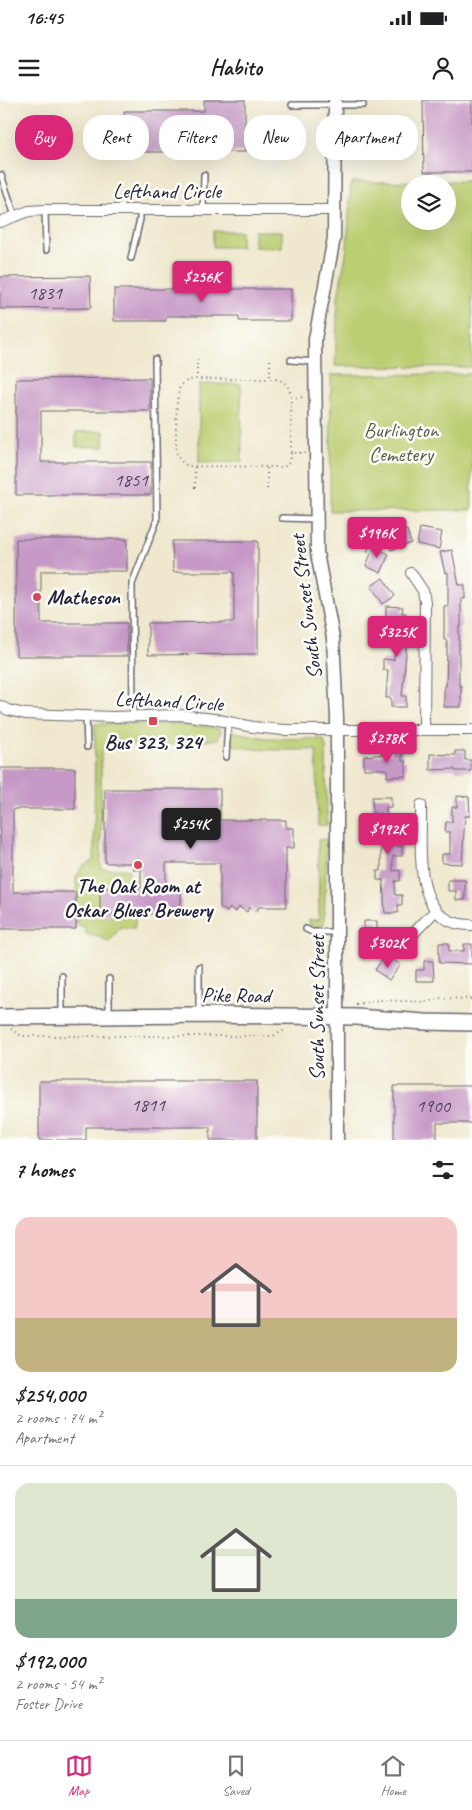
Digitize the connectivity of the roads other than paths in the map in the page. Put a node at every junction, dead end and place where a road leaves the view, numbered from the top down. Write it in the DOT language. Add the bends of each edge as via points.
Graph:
graph roads {
  1 [pos="335,102"];
  2 [pos="292,105"];
  3 [pos="363,105"];
  4 [pos="1,175"];
  5 [pos="204,175"];
  6 [pos="45,210"];
  7 [pos="140,210"];
  8 [pos="203,210"];
  9 [pos="335,210"];
  10 [pos="15,216"];
  11 [pos="0,222"];
  12 [pos="46,250"];
  13 [pos="131,258"];
  14 [pos="155,359"];
  15 [pos="291,360"];
  16 [pos="315,362"];
  17 [pos="282,518"];
  18 [pos="316,518"];
  19 [pos="411,572"];
  20 [pos="0,706"];
  21 [pos="86,716"];
  22 [pos="133,716"];
  23 [pos="228,722"];
  24 [pos="424,729"];
  25 [pos="337,730"];
  26 [pos="472,730"];
  27 [pos="87,747"];
  28 [pos="226,757"];
  29 [pos="421,805"];
  30 [pos="435,910"];
  31 [pos="472,925"];
  32 [pos="306,929"];
  33 [pos="337,932"];
  34 [pos="406,940"];
  35 [pos="199,967"];
  36 [pos="62,976"];
  37 [pos="109,979"];
  38 [pos="199,1015"];
  39 [pos="109,1016"];
  40 [pos="62,1017"];
  41 [pos="338,1017"];
  42 [pos="4,1021"];
  43 [pos="472,1023"];
  44 [pos="338,1140"];
  1 -- 2 [label="lane"];
  1 -- 3 [label="lane"];
  1 -- 9 [label="street, South Sunset Street"];
  4 -- 10 [label="lane"];
  5 -- 8 [label="lane"];
  6 -- 7 [label="street, Lefthand Circle"];
  6 -- 10 [label="street, Lefthand Circle"];
  6 -- 12 [label="lane"];
  7 -- 8 [label="street, Lefthand Circle"];
  7 -- 13 [label="lane"];
  8 -- 9 [label="street, Lefthand Circle"];
  9 -- 16 [label="street, South Sunset Street" via="330,261 315,339"];
  10 -- 11 [label="street, Lefthand Circle"];
  14 -- 22 [label="lane" via="157,520 132,584"];
  15 -- 16 [label="lane"];
  16 -- 18 [label="street, South Sunset Street"];
  17 -- 18 [label="lane"];
  18 -- 25 [label="street, South Sunset Street" via="317,553 333,638"];
  19 -- 24 [label="street" via="423,591 425,602"];
  20 -- 21 [label="street, Lefthand Circle" via="25,714"];
  21 -- 22 [label="street, Lefthand Circle"];
  21 -- 27 [label="lane"];
  22 -- 23 [label="street, Lefthand Circle" via="180,715"];
  23 -- 25 [label="street, Lefthand Circle" via="284,730"];
  23 -- 28 [label="lane"];
  24 -- 25 [label="street, Lefthand Circle"];
  24 -- 26 [label="street, Lefthand Circle"];
  25 -- 33 [label="street, South Sunset Street"];
  29 -- 30 [label="street" via="422,880"];
  30 -- 31 [label="street" via="451,921"];
  30 -- 34 [label="street"];
  32 -- 33 [label="lane"];
  33 -- 41 [label="street, South Sunset Street"];
  35 -- 38 [label="lane"];
  36 -- 40 [label="lane"];
  37 -- 39 [label="lane"];
  38 -- 39 [label="main road, Pike Road"];
  38 -- 41 [label="main road, Pike Road"];
  39 -- 40 [label="main road, Pike Road"];
  40 -- 42 [label="main road, Pike Road"];
  41 -- 43 [label="main road, Pike Road"];
  41 -- 44 [label="street, South Sunset Street"];
}
